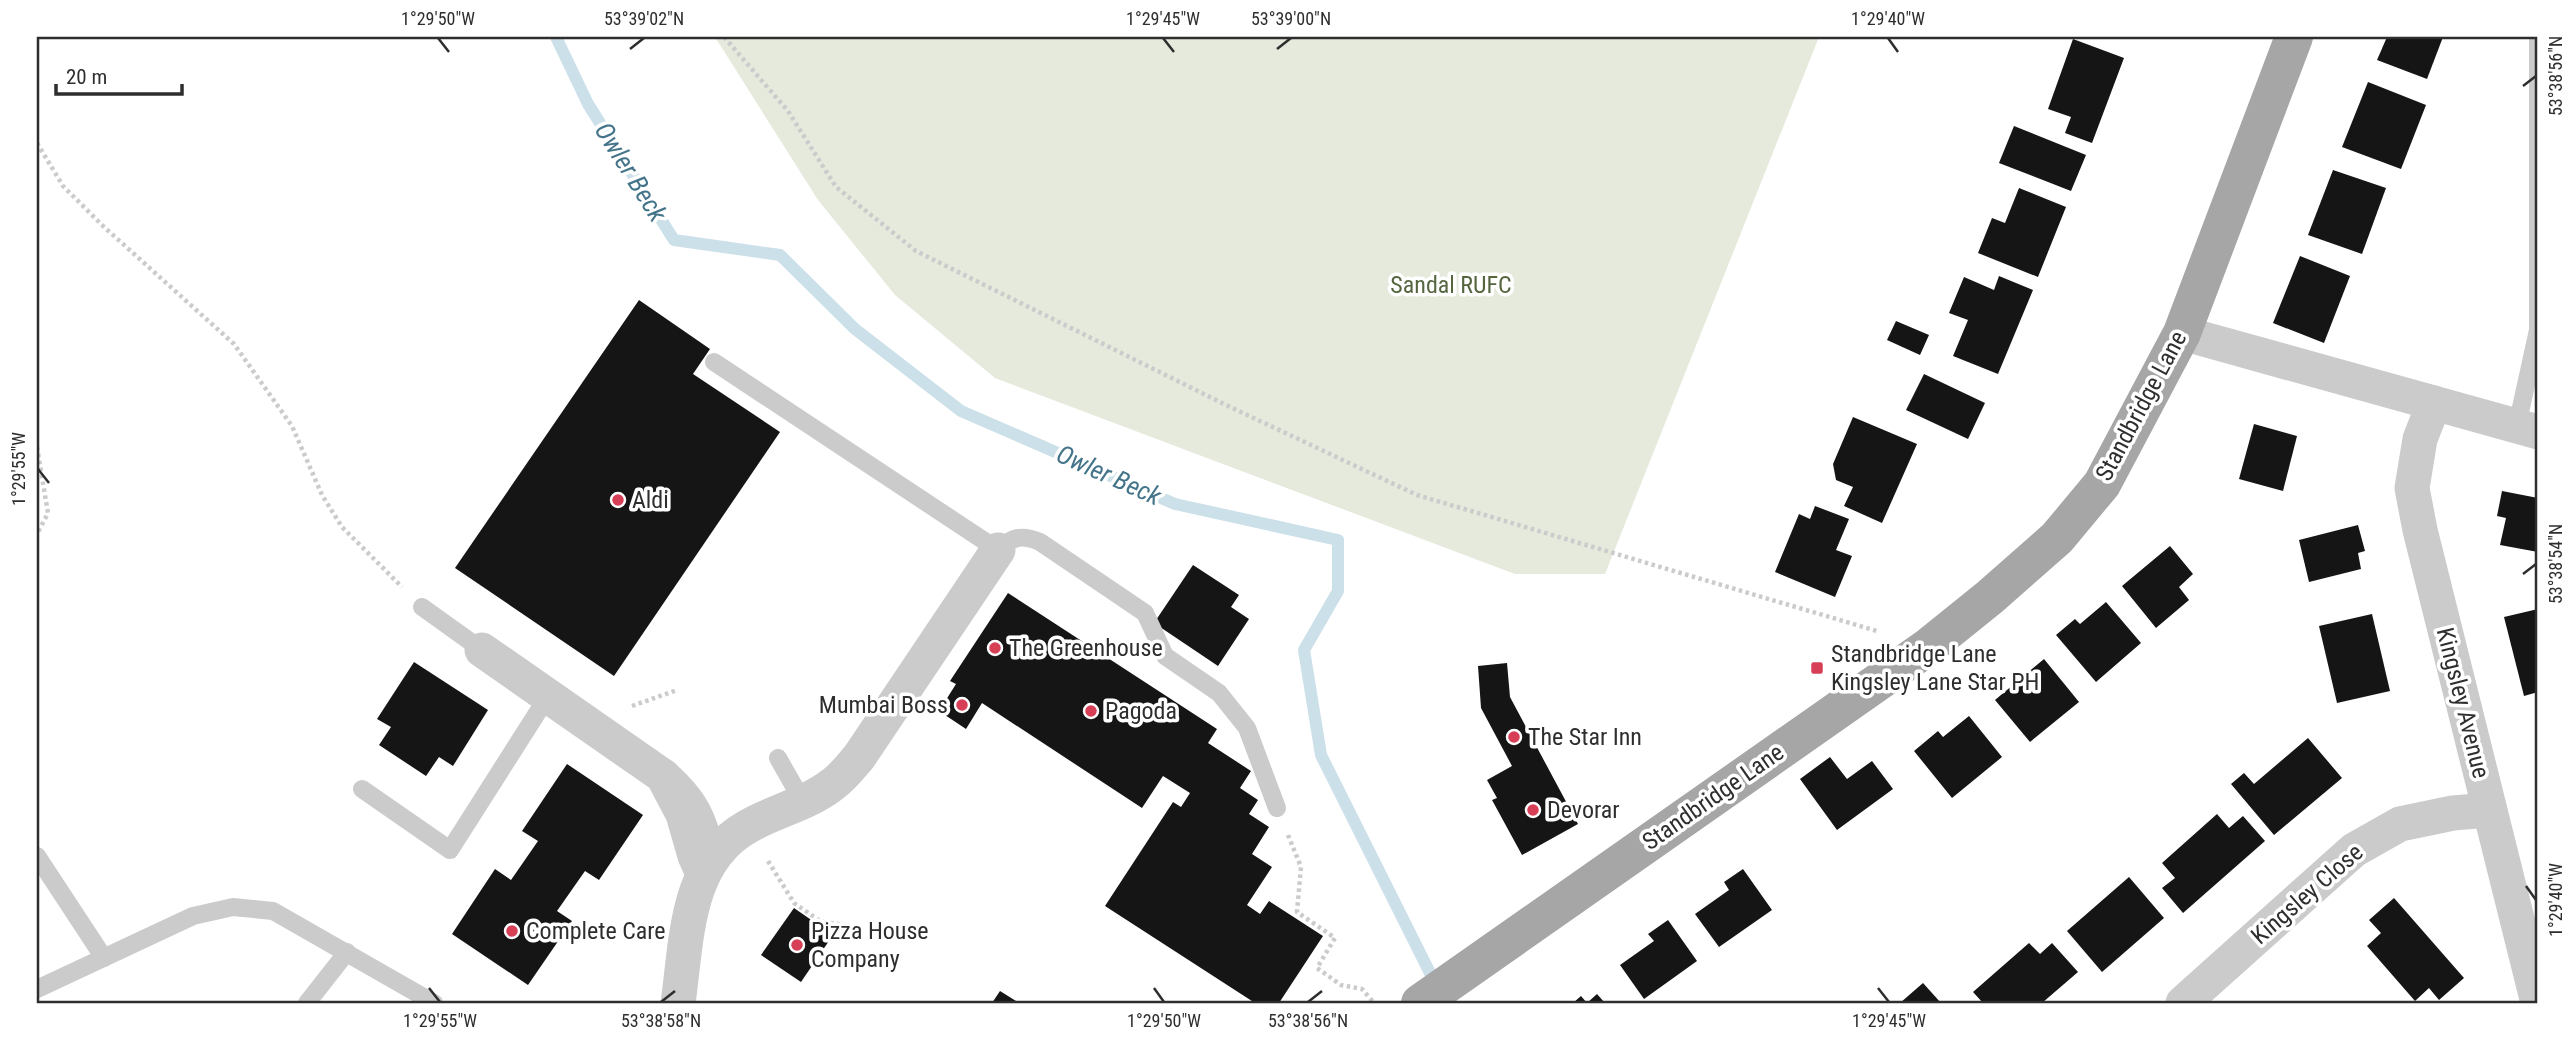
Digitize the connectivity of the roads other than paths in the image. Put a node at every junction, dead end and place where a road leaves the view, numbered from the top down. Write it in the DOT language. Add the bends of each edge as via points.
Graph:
graph roads {
  1 [pos="2294,37"];
  2 [pos="2538,37"];
  3 [pos="2182,333"];
  4 [pos="714,362"];
  5 [pos="2434,403"];
  6 [pos="2528,429"];
  7 [pos="998,550"];
  8 [pos="422,607"];
  9 [pos="482,650"];
  10 [pos="548,696"];
  11 [pos="778,758"];
  12 [pos="362,789"];
  13 [pos="803,802"];
  14 [pos="1277,808"];
  15 [pos="2489,810"];
  16 [pos="37,856"];
  17 [pos="707,867"];
  18 [pos="347,952"];
  19 [pos="104,958"];
  20 [pos="37,989"];
  21 [pos="307,1003"];
  22 [pos="434,1003"];
  23 [pos="678,1003"];
  24 [pos="1420,1003"];
  25 [pos="2183,1003"];
  26 [pos="2538,1003"];
  1 -- 3 [label="main road, Standbridge Lane"];
  2 -- 6 [label="lane" via="2538,330"];
  3 -- 5 [label="street"];
  3 -- 24 [label="main road, Standbridge Lane" via="2102,485 2057,538 1990,597 1928,646"];
  4 -- 7 [label="lane"];
  5 -- 6 [label="street"];
  5 -- 15 [label="street, Kingsley Avenue" via="2420,439 2412,488"];
  7 -- 13 [label="street" via="859,757 833,785"];
  7 -- 14 [label="lane" via="1009,539 1025,536 1040,542 1145,613 1165,656 1219,693 1247,728"];
  8 -- 9 [label="lane"];
  9 -- 10 [label="street"];
  10 -- 12 [label="lane" via="450,850"];
  10 -- 17 [label="street" via="663,776 682,814 695,856"];
  11 -- 13 [label="lane"];
  13 -- 17 [label="street" via="746,827"];
  15 -- 25 [label="street, Kingsley Close" via="2400,824 2354,850"];
  15 -- 26 [label="street, Kingsley Avenue"];
  16 -- 19 [label="lane"];
  17 -- 23 [label="street" via="695,892"];
  18 -- 19 [label="lane" via="273,911 233,907 193,916"];
  18 -- 21 [label="lane"];
  18 -- 22 [label="lane"];
  19 -- 20 [label="lane"];
}
